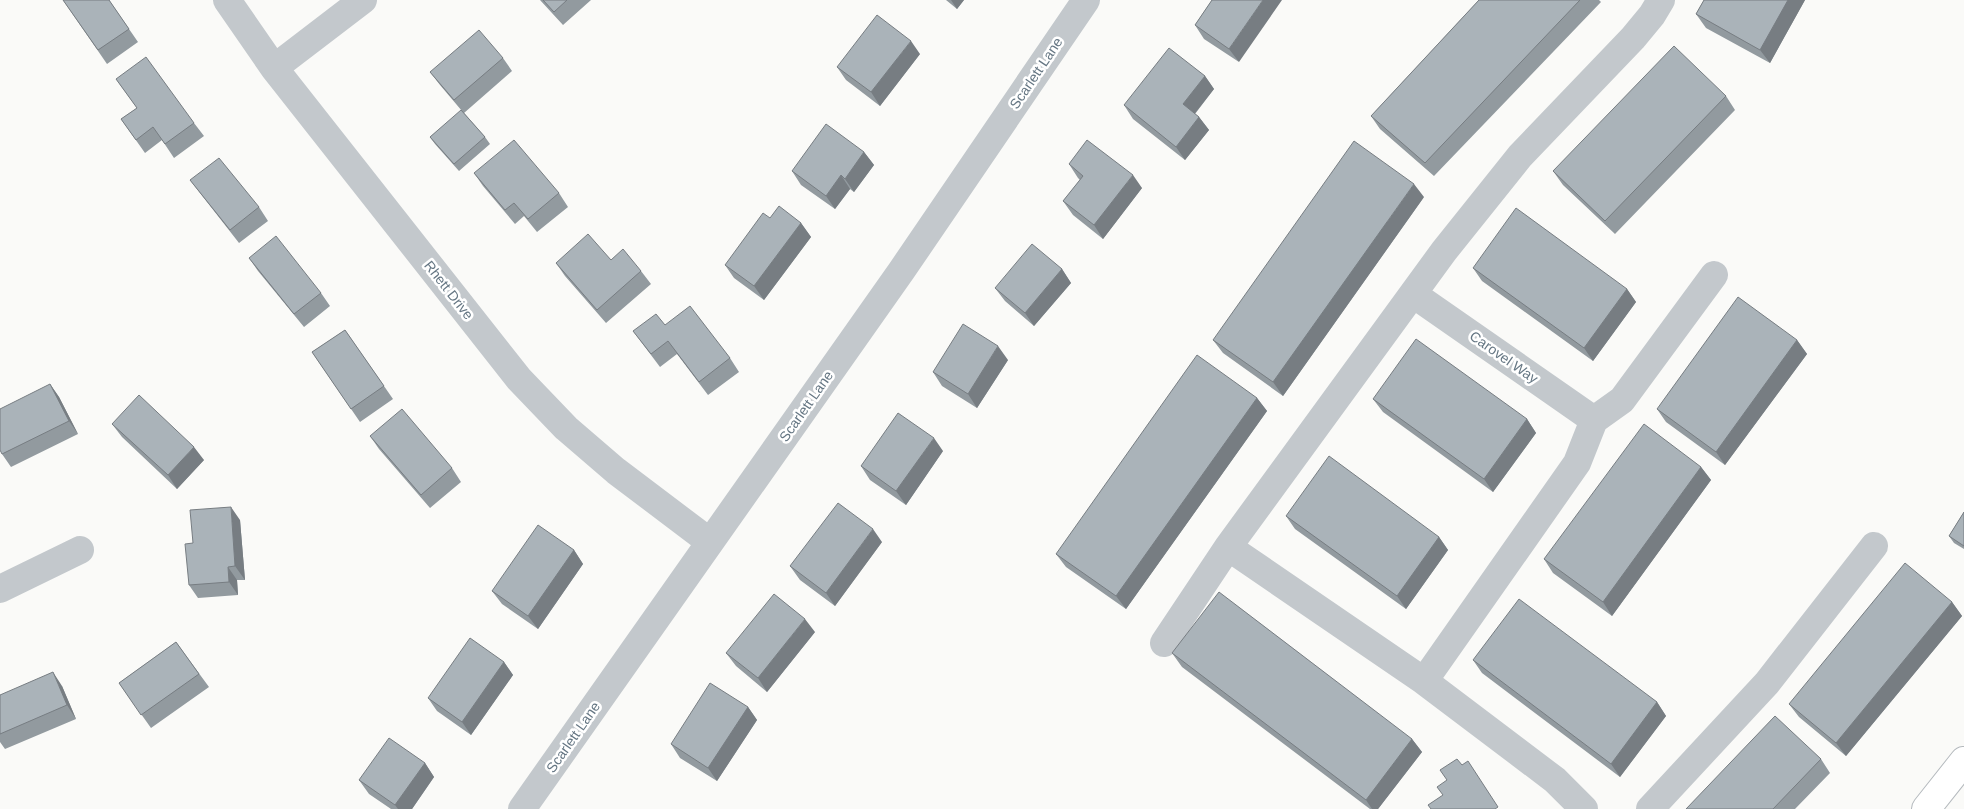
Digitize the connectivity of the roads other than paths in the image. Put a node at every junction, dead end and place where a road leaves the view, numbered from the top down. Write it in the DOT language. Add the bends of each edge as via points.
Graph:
graph roads {
  1 [pos="227,0"];
  2 [pos="363,0"];
  3 [pos="1086,0"];
  4 [pos="1661,0"];
  5 [pos="274,68"];
  6 [pos="1714,275"];
  7 [pos="1413,294"];
  8 [pos="1594,420"];
  9 [pos="710,542"];
  10 [pos="1874,546"];
  11 [pos="1228,547"];
  12 [pos="80,550"];
  13 [pos="0,589"];
  14 [pos="1164,643"];
  15 [pos="1424,681"];
  16 [pos="1964,760"];
  17 [pos="522,809"];
  18 [pos="1584,809"];
  19 [pos="1650,809"];
  20 [pos="1926,809"];
  1 -- 5 [label="street, Rhett Drive"];
  2 -- 5 [label="street"];
  3 -- 9 [label="street, Scarlett Lane" via="902,270"];
  4 -- 7 [label="street" via="1633,38 1498,182"];
  5 -- 9 [label="street, Rhett Drive" via="519,379 573,434 616,471"];
  6 -- 8 [label="street" via="1622,400"];
  7 -- 8 [label="street, Carovel Way"];
  7 -- 11 [label="street"];
  8 -- 15 [label="street" via="1577,463"];
  9 -- 17 [label="street, Scarlett Lane"];
  10 -- 19 [label="street" via="1767,684"];
  11 -- 14 [label="street"];
  11 -- 15 [label="street"];
  12 -- 13 [label="street"];
  15 -- 18 [label="street" via="1554,780"];
  16 -- 20 [label="main road"];
}
